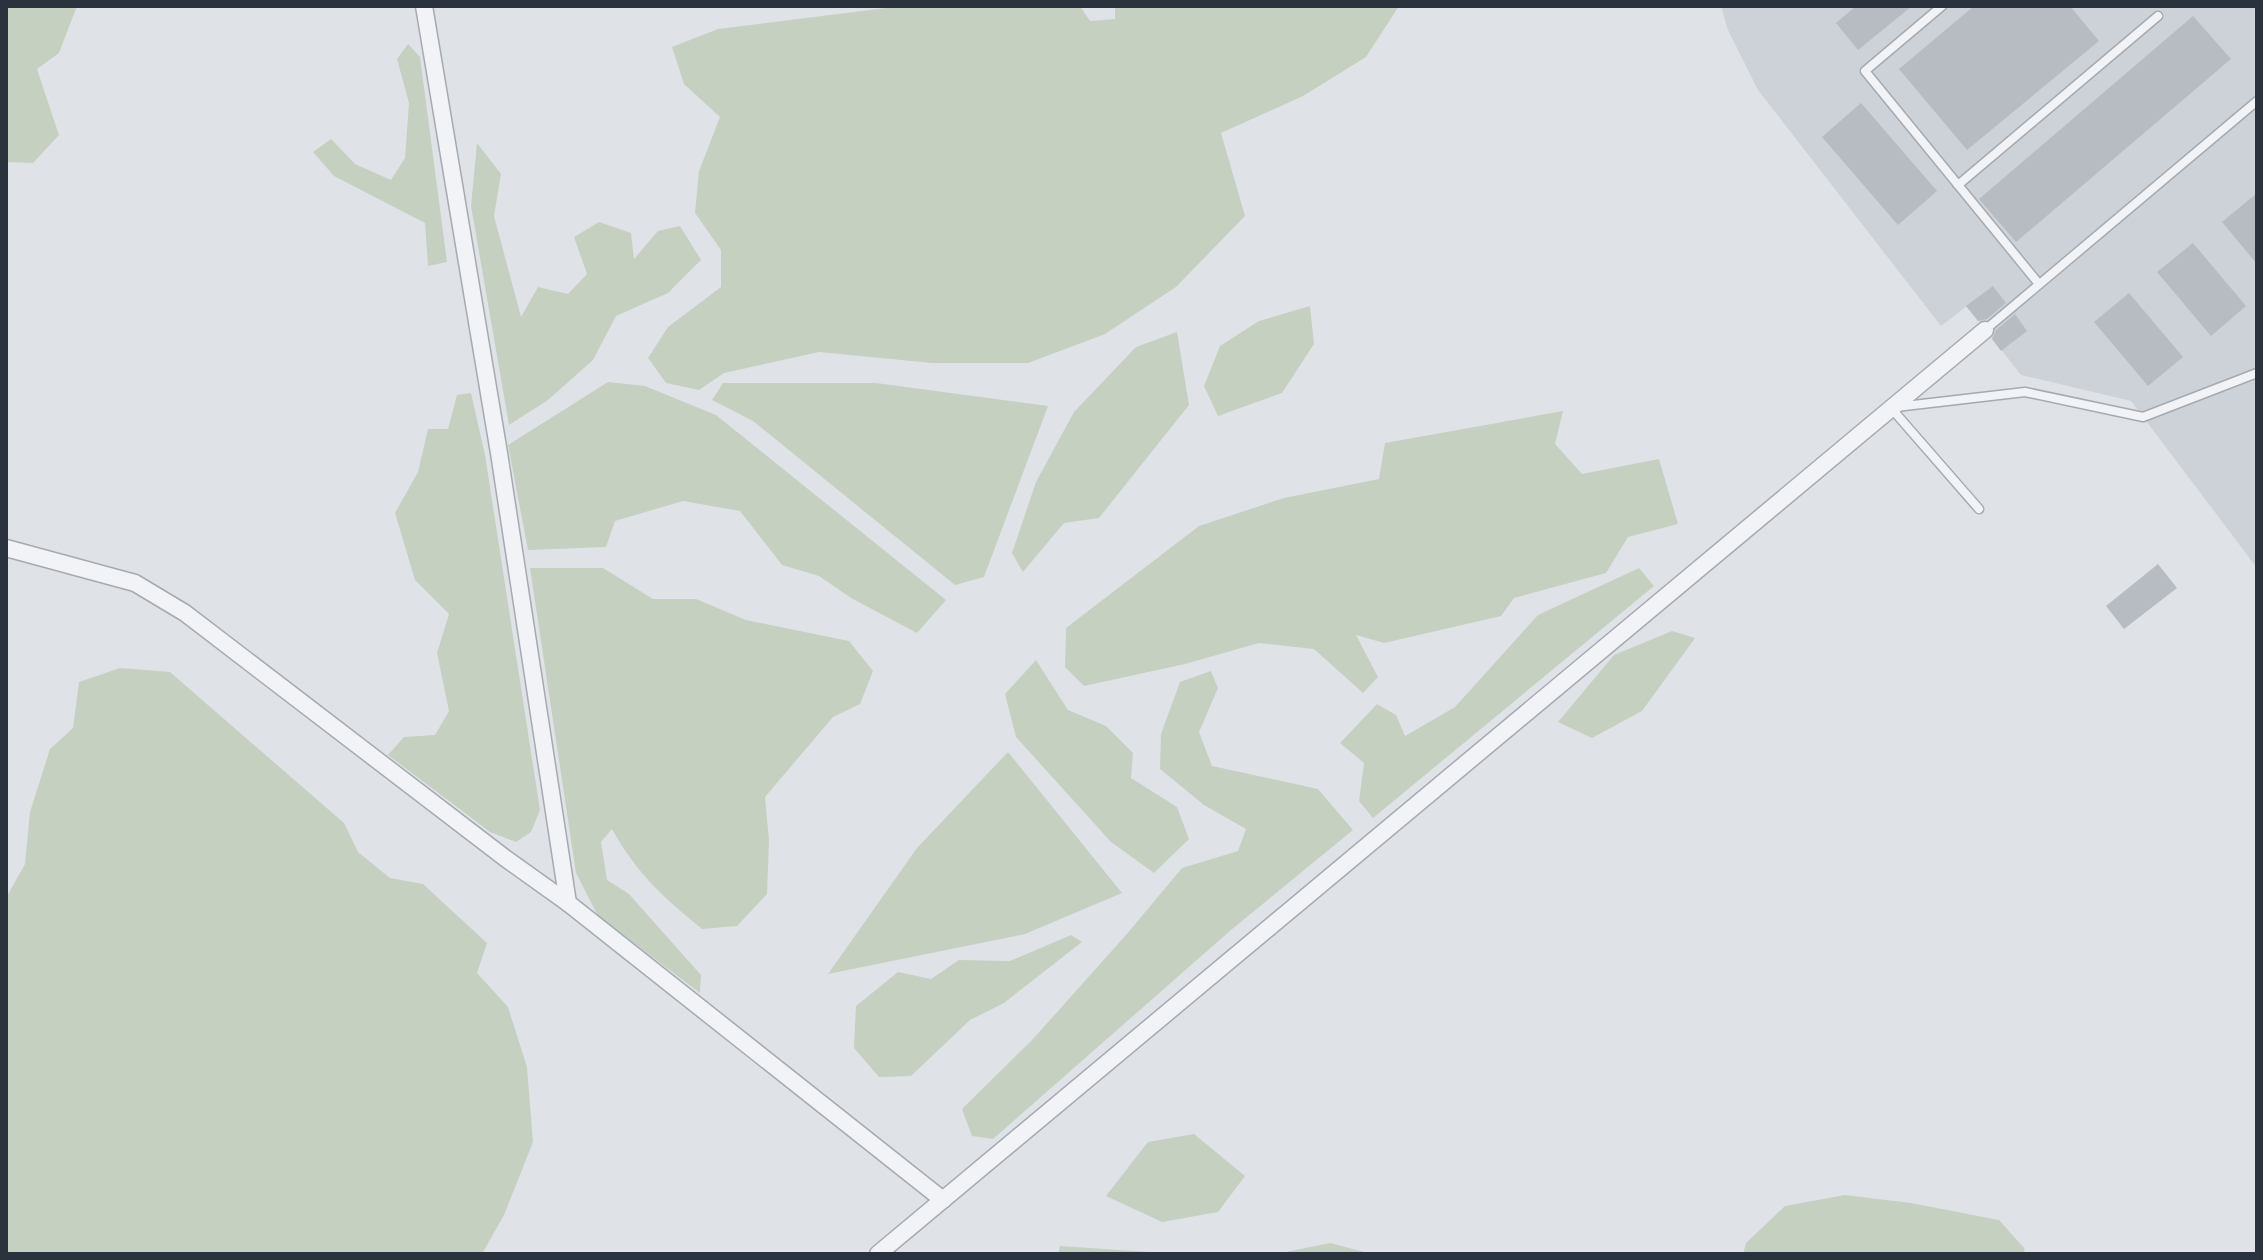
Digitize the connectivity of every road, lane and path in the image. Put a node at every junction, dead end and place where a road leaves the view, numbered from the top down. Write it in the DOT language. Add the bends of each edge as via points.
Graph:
graph roads {
  1 [pos="424,6"];
  2 [pos="1942,6"];
  3 [pos="2158,16"];
  4 [pos="2257,101"];
  5 [pos="1958,185"];
  6 [pos="2039,284"];
  7 [pos="1985,330"];
  8 [pos="2257,373"];
  9 [pos="1891,408"];
  10 [pos="1979,509"];
  11 [pos="6,548"];
  12 [pos="568,903"];
  13 [pos="943,1200"];
  14 [pos="878,1254"];
  1 -- 12 [label="street"];
  2 -- 5 [label="lane" via="1865,71"];
  3 -- 5 [label="lane"];
  4 -- 6 [label="lane"];
  5 -- 6 [label="lane"];
  6 -- 7 [label="lane"];
  7 -- 9 [label="street"];
  8 -- 9 [label="lane" via="2143,417 2025,392"];
  9 -- 10 [label="lane"];
  9 -- 13 [label="street"];
  11 -- 12 [label="street" via="135,583 185,613"];
  12 -- 13 [label="street"];
  13 -- 14 [label="street"];
}
